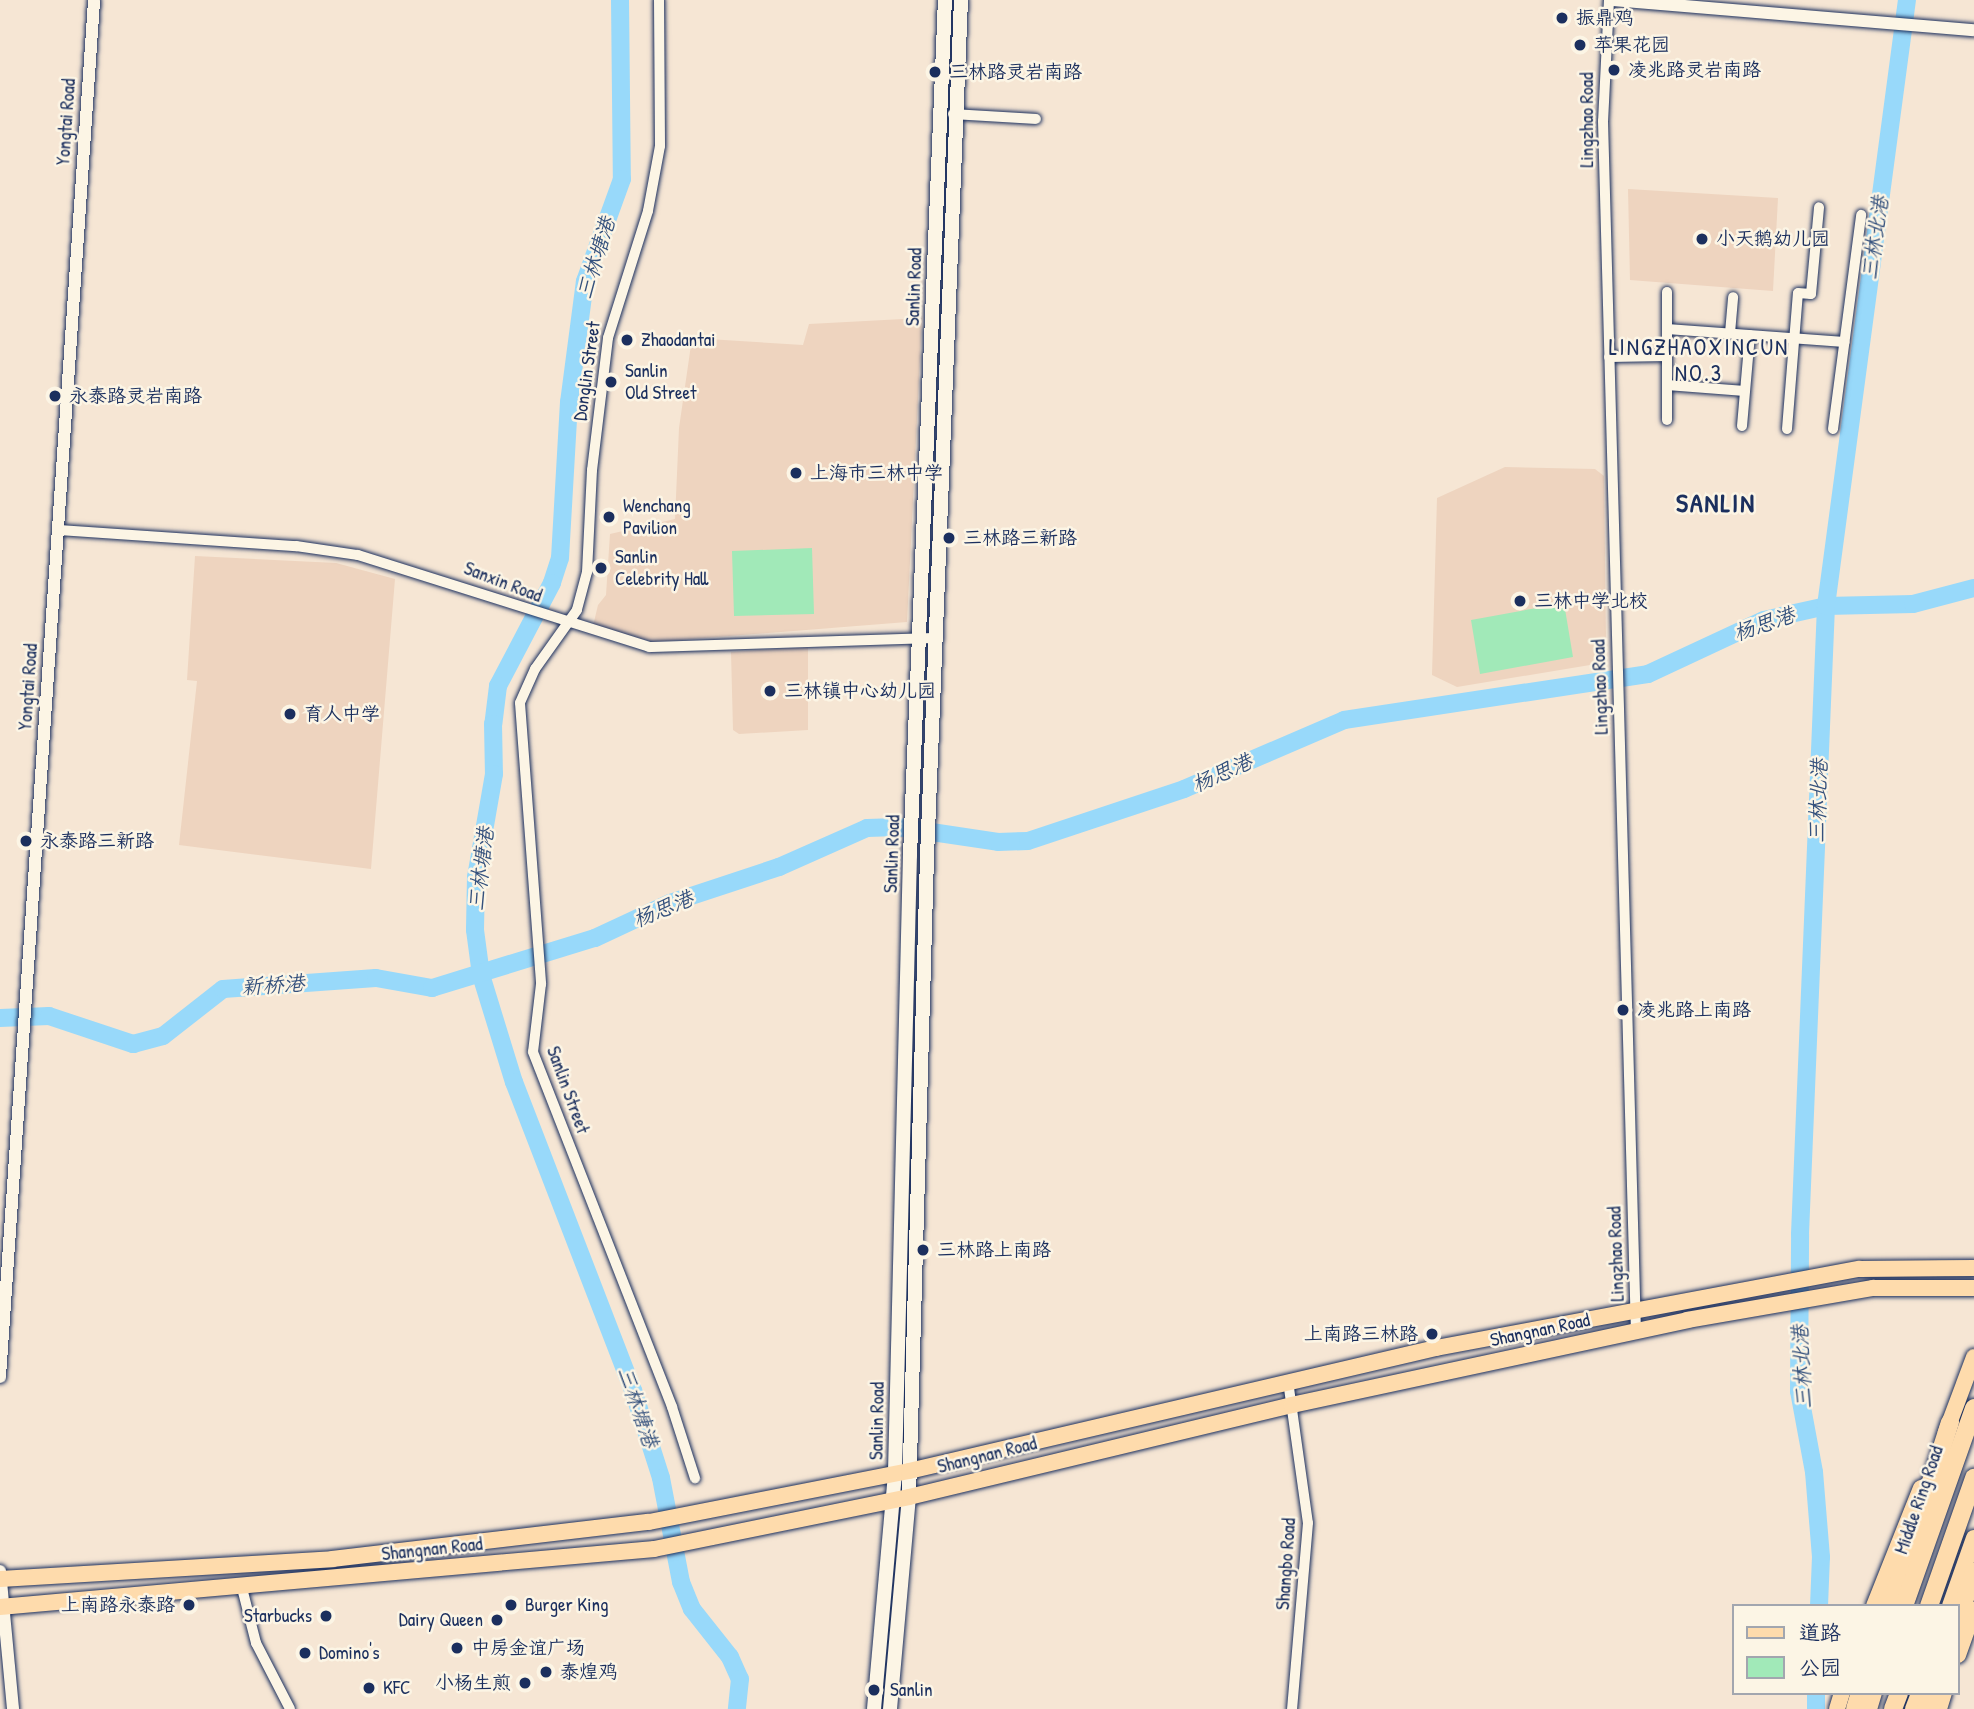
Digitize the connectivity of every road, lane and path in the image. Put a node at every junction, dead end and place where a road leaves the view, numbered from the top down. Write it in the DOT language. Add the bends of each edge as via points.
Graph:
graph roads {
  1 [pos="94,0"];
  2 [pos="659,0"];
  3 [pos="945,0"];
  4 [pos="961,0"];
  5 [pos="1611,0"];
  6 [pos="1974,30"];
  7 [pos="953,114"];
  8 [pos="1036,119"];
  9 [pos="1819,207"];
  10 [pos="1861,215"];
  11 [pos="1668,292"];
  12 [pos="1733,296"];
  13 [pos="1667,329"];
  14 [pos="1730,333"];
  15 [pos="1750,335"];
  16 [pos="1794,338"];
  17 [pos="1844,342"];
  18 [pos="1667,356"];
  19 [pos="1609,358"];
  20 [pos="1667,385"];
  21 [pos="1745,391"];
  22 [pos="1667,420"];
  23 [pos="1742,426"];
  24 [pos="1787,429"];
  25 [pos="1833,429"];
  26 [pos="59,530"];
  27 [pos="563,622"];
  28 [pos="929,639"];
  29 [pos="1974,1268"];
  30 [pos="1974,1288"];
  31 [pos="1635,1310"];
  32 [pos="1636,1331"];
  33 [pos="1974,1357"];
  34 [pos="0,1377"];
  35 [pos="1288,1381"];
  36 [pos="1974,1394"];
  37 [pos="1292,1405"];
  38 [pos="1974,1408"];
  39 [pos="1950,1422"];
  40 [pos="902,1471"];
  41 [pos="695,1478"];
  42 [pos="1974,1478"];
  43 [pos="902,1498"];
  44 [pos="1974,1538"];
  45 [pos="0,1571"];
  46 [pos="1974,1572"];
  47 [pos="0,1579"];
  48 [pos="242,1587"];
  49 [pos="1971,1602"];
  50 [pos="1875,1604"];
  51 [pos="1892,1604"];
  52 [pos="1903,1604"];
  53 [pos="1903,1604"];
  54 [pos="1930,1604"];
  55 [pos="1951,1604"];
  56 [pos="2,1607"];
  57 [pos="1960,1616"];
  58 [pos="1960,1647"];
  59 [pos="13,1709"];
  60 [pos="290,1709"];
  61 [pos="874,1709"];
  62 [pos="890,1709"];
  63 [pos="1292,1709"];
  1 -- 26 [label="street, Yongtai Road"];
  2 -- 27 [label="street, Donglin Street" via="662,106 655,181 608,338 592,470 589,560 580,601"];
  3 -- 28 [label="main road, Sanlin Road"];
  4 -- 7 [label="main road, Sanlin Road"];
  5 -- 6 [label="street"];
  5 -- 19 [label="street, Lingzhao Road" via="1603,121"];
  7 -- 8 [label="street"];
  7 -- 28 [label="main road, Sanlin Road"];
  9 -- 16 [label="street" via="1811,294 1798,293"];
  10 -- 17 [label="street"];
  11 -- 13 [label="street"];
  12 -- 14 [label="street"];
  13 -- 14 [label="street"];
  13 -- 18 [label="street"];
  14 -- 15 [label="street"];
  15 -- 16 [label="street"];
  15 -- 21 [label="street"];
  16 -- 17 [label="street"];
  16 -- 24 [label="street"];
  17 -- 25 [label="street"];
  18 -- 19 [label="street"];
  18 -- 20 [label="street"];
  19 -- 31 [label="street, Lingzhao Road"];
  20 -- 21 [label="street"];
  20 -- 22 [label="street"];
  21 -- 23 [label="street"];
  26 -- 27 [label="street, Sanxin Road" via="328,549 452,581"];
  26 -- 34 [label="street, Yongtai Road"];
  27 -- 28 [label="street, Sanxin Road" via="649,647"];
  27 -- 41 [label="street, Sanlin Street" via="534,669 520,703 541,984 532,1043"];
  28 -- 40 [label="main road, Sanlin Road" via="929,811"];
  28 -- 40 [label="main road, Sanlin Road" via="910,855"];
  29 -- 31 [label="main road, Shangnan Road" via="1860,1269"];
  30 -- 32 [label="main road, Shangnan Road" via="1873,1288"];
  31 -- 32 [label="street, Lingzhao Road"];
  31 -- 35 [label="main road, Shangnan Road"];
  32 -- 37 [label="main road, Shangnan Road"];
  33 -- 39 [label="main road"];
  35 -- 37 [label="street, Shangbo Road"];
  35 -- 40 [label="main road, Shangnan Road"];
  36 -- 52 [label="main road"];
  37 -- 43 [label="main road, Shangnan Road"];
  37 -- 63 [label="street, Shangbo Road" via="1308,1523"];
  38 -- 53 [label="highway, Middle Ring Road"];
  39 -- 50 [label="main road"];
  39 -- 51 [label="highway"];
  40 -- 43 [label="main road, Sanlin Road"];
  40 -- 47 [label="main road, Shangnan Road" via="649,1522 332,1559"];
  42 -- 54 [label="highway"];
  43 -- 48 [label="main road, Shangnan Road" via="654,1549"];
  43 -- 61 [label="main road, Sanlin Road" via="886,1539"];
  43 -- 62 [label="main road, Sanlin Road"];
  44 -- 55 [label="main road"];
  45 -- 47 [label="street"];
  46 -- 49 [label="highway"];
  47 -- 56 [label="street"];
  48 -- 56 [label="main road, Shangnan Road"];
  48 -- 60 [label="street" via="256,1643"];
  49 -- 57 [label="highway"];
  49 -- 58 [label="main road"];
  56 -- 59 [label="street"];
}
